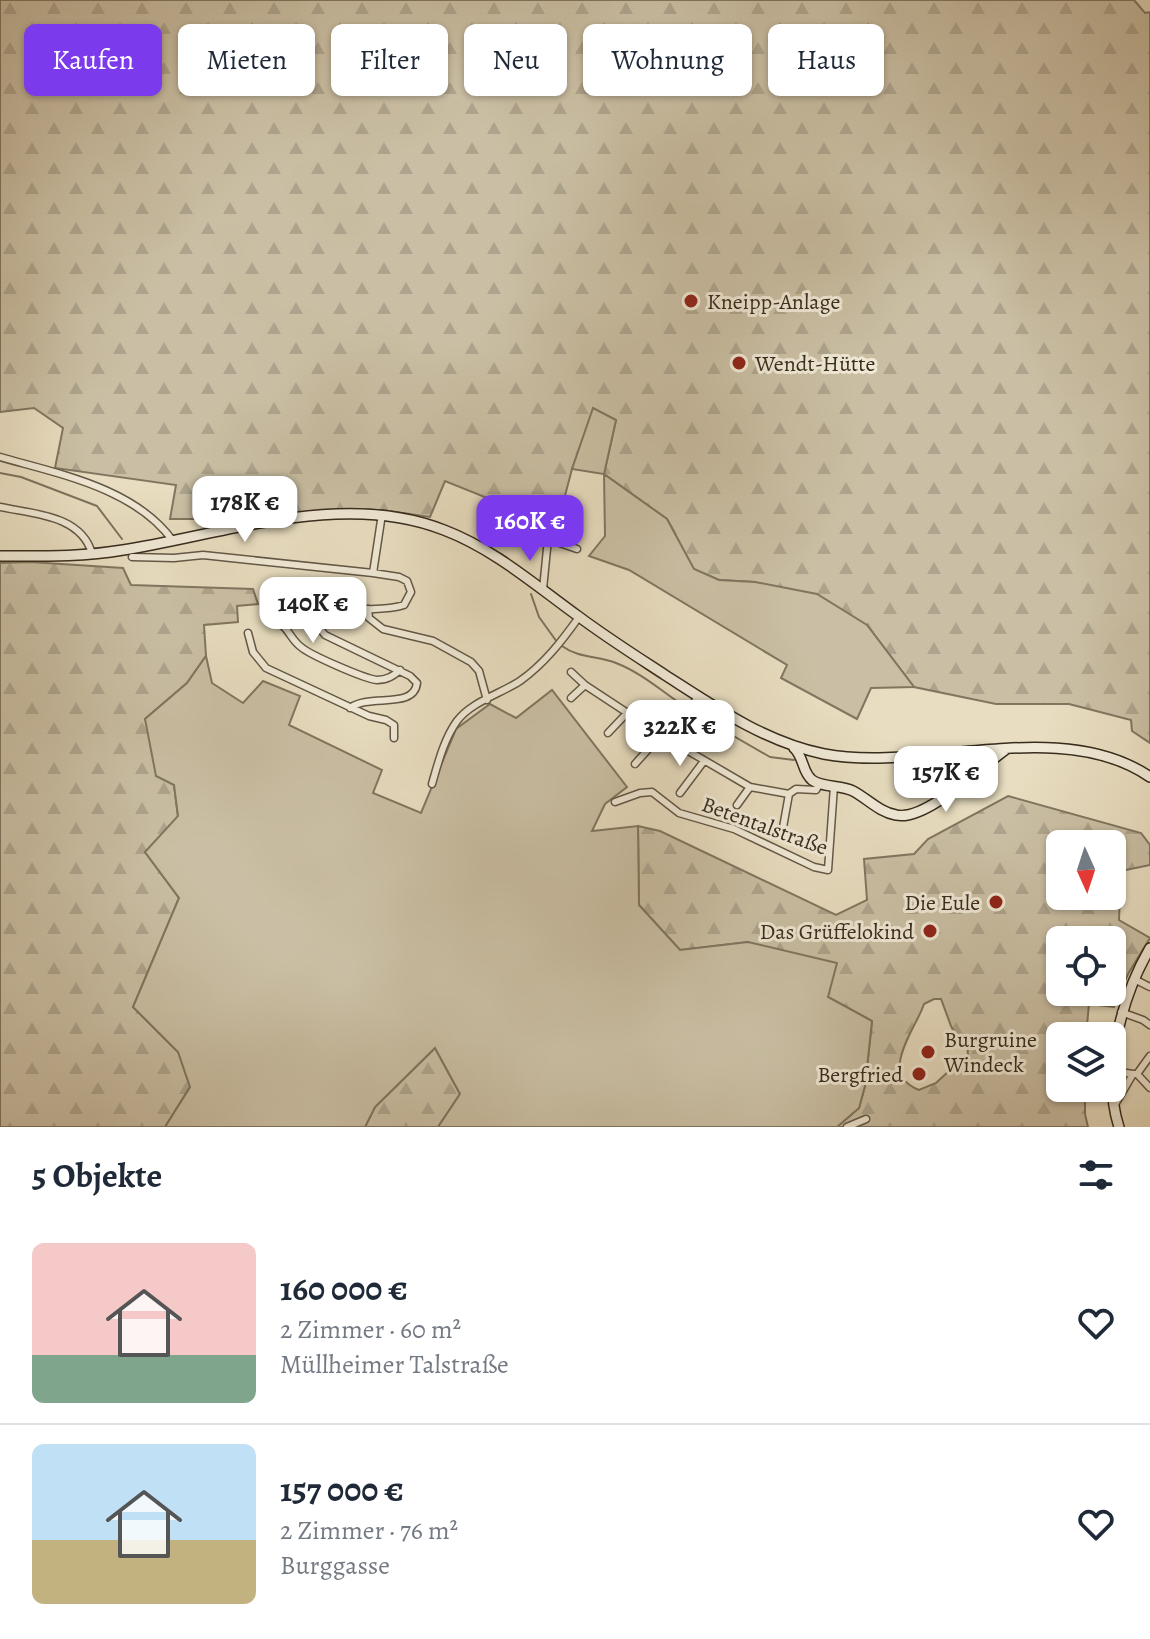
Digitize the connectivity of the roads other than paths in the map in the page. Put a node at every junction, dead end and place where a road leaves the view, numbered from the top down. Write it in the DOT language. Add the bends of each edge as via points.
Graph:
graph roads {
  1 [pos="0,457"];
  2 [pos="0,507"];
  3 [pos="382,514"];
  4 [pos="200,536"];
  5 [pos="173,541"];
  6 [pos="577,549"];
  7 [pos="92,554"];
  8 [pos="203,555"];
  9 [pos="0,556"];
  10 [pos="132,557"];
  11 [pos="373,573"];
  12 [pos="543,589"];
  13 [pos="368,609"];
  14 [pos="579,617"];
  15 [pos="274,621"];
  16 [pos="248,633"];
  17 [pos="400,670"];
  18 [pos="571,672"];
  19 [pos="585,685"];
  20 [pos="698,696"];
  21 [pos="571,698"];
  22 [pos="487,700"];
  23 [pos="350,708"];
  24 [pos="628,712"];
  25 [pos="608,733"];
  26 [pos="661,735"];
  27 [pos="394,738"];
  28 [pos="672,741"];
  29 [pos="791,746"];
  30 [pos="973,750"];
  31 [pos="1005,750"];
  32 [pos="812,751"];
  33 [pos="803,760"];
  34 [pos="704,761"];
  35 [pos="635,764"];
  36 [pos="981,767"];
  37 [pos="1150,777"];
  38 [pos="820,783"];
  39 [pos="432,784"];
  40 [pos="834,786"];
  41 [pos="750,787"];
  42 [pos="680,793"];
  43 [pos="789,794"];
  44 [pos="615,802"];
  45 [pos="737,805"];
  46 [pos="782,833"];
  47 [pos="1150,948"];
  48 [pos="1134,979"];
  49 [pos="1150,987"];
  50 [pos="1121,1012"];
  51 [pos="1120,1022"];
  52 [pos="1150,1025"];
  53 [pos="1150,1056"];
  54 [pos="1126,1073"];
  55 [pos="1135,1074"];
  56 [pos="1150,1088"];
  57 [pos="1114,1102"];
  58 [pos="1114,1106"];
  59 [pos="866,1119"];
  60 [pos="847,1127"];
  61 [pos="1119,1127"];
  1 -- 5 [label="street" via="128,500"];
  2 -- 7 [label="street" via="76,527"];
  3 -- 4 [label="main road" via="327,514"];
  3 -- 11 [label="street"];
  3 -- 12 [label="main road" via="444,530"];
  4 -- 5 [label="main road"];
  4 -- 8 [label="street"];
  5 -- 7 [label="main road"];
  6 -- 12 [label="street" via="548,539"];
  7 -- 9 [label="main road"];
  8 -- 10 [label="street"];
  8 -- 11 [label="street"];
  11 -- 13 [label="street" via="404,578 410,598 404,605"];
  12 -- 14 [label="main road"];
  13 -- 17 [label="street" via="334,614 322,623 322,633"];
  13 -- 22 [label="street" via="369,618 383,629 433,641 471,662"];
  14 -- 20 [label="main road"];
  14 -- 22 [label="street" via="557,648"];
  15 -- 17 [label="street" via="306,651 372,679 384,680"];
  16 -- 23 [label="street" via="253,652 266,668"];
  17 -- 23 [label="street" via="417,683 409,697 363,701"];
  18 -- 19 [label="street"];
  19 -- 21 [label="street"];
  19 -- 24 [label="street"];
  20 -- 28 [label="street"];
  20 -- 29 [label="main road"];
  22 -- 39 [label="street" via="459,719"];
  23 -- 27 [label="street" via="394,725"];
  24 -- 25 [label="street"];
  24 -- 26 [label="street"];
  26 -- 28 [label="street"];
  26 -- 35 [label="street"];
  28 -- 34 [label="street"];
  29 -- 32 [label="main road"];
  29 -- 33 [label="main road"];
  30 -- 31 [label="main road"];
  30 -- 32 [label="main road" via="873,759"];
  30 -- 36 [label="main road"];
  31 -- 36 [label="main road"];
  31 -- 37 [label="main road" via="1086,751"];
  32 -- 33 [label="main road"];
  33 -- 38 [label="main road" via="807,775"];
  34 -- 41 [label="street"];
  34 -- 42 [label="street"];
  36 -- 40 [label="main road" via="907,817 887,813 855,792"];
  38 -- 40 [label="main road"];
  38 -- 43 [label="street" via="816,790"];
  40 -- 44 [label="street, Betentalstraße" via="828,870 734,829 679,813 652,792"];
  41 -- 43 [label="street"];
  41 -- 45 [label="street"];
  43 -- 46 [label="street"];
  47 -- 48 [label="main road"];
  48 -- 49 [label="street"];
  48 -- 50 [label="main road"];
  50 -- 51 [label="main road"];
  50 -- 52 [label="street"];
  53 -- 55 [label="street"];
  54 -- 55 [label="street"];
  55 -- 56 [label="street"];
  55 -- 58 [label="street"];
  57 -- 58 [label="main road"];
  58 -- 61 [label="main road"];
  59 -- 60 [label="street"];
}
